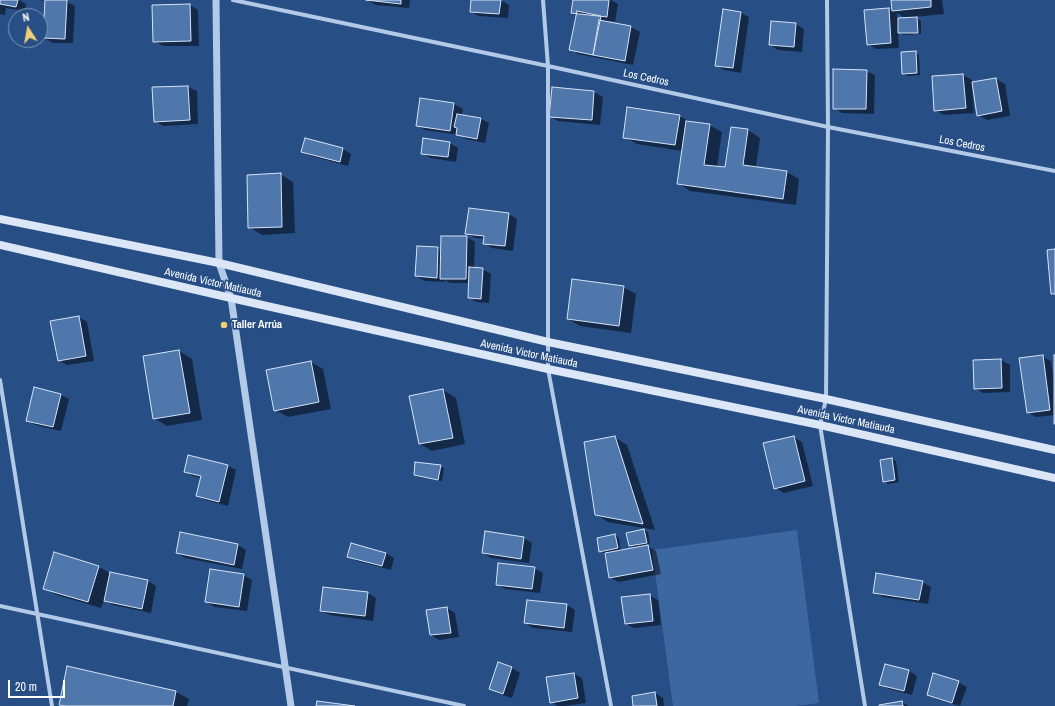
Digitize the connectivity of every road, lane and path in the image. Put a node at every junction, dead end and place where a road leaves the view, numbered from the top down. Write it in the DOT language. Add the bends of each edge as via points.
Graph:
graph roads {
  1 [pos="216,0"];
  2 [pos="233,0"];
  3 [pos="543,0"];
  4 [pos="827,0"];
  5 [pos="548,66"];
  6 [pos="828,128"];
  7 [pos="1055,171"];
  8 [pos="0,219"];
  9 [pos="0,245"];
  10 [pos="219,263"];
  11 [pos="231,298"];
  12 [pos="548,342"];
  13 [pos="548,369"];
  14 [pos="0,380"];
  15 [pos="826,399"];
  16 [pos="820,425"];
  17 [pos="1055,450"];
  18 [pos="1055,478"];
  19 [pos="0,606"];
  20 [pos="37,614"];
  21 [pos="285,668"];
  22 [pos="52,706"];
  23 [pos="291,706"];
  24 [pos="464,706"];
  25 [pos="611,706"];
  26 [pos="865,706"];
  1 -- 10 [label="street"];
  2 -- 5 [label="street, Los Cedros"];
  3 -- 5 [label="street"];
  4 -- 6 [label="street"];
  5 -- 6 [label="street, Los Cedros"];
  5 -- 12 [label="street"];
  6 -- 7 [label="street, Los Cedros"];
  6 -- 15 [label="street"];
  8 -- 10 [label="main road, Avenida Victor Matiauda"];
  9 -- 11 [label="main road, Avenida Victor Matiauda"];
  10 -- 11 [label="street"];
  10 -- 12 [label="main road, Avenida Victor Matiauda"];
  11 -- 13 [label="main road, Avenida Victor Matiauda"];
  11 -- 21 [label="street"];
  12 -- 13 [label="street"];
  12 -- 15 [label="main road, Avenida Victor Matiauda"];
  13 -- 16 [label="main road, Avenida Victor Matiauda"];
  13 -- 25 [label="street"];
  14 -- 20 [label="street"];
  15 -- 16 [label="street"];
  15 -- 17 [label="main road, Avenida Victor Matiauda"];
  16 -- 18 [label="main road, Avenida Victor Matiauda"];
  16 -- 26 [label="street"];
  19 -- 20 [label="street"];
  20 -- 21 [label="street"];
  20 -- 22 [label="street"];
  21 -- 23 [label="street"];
  21 -- 24 [label="street"];
}
